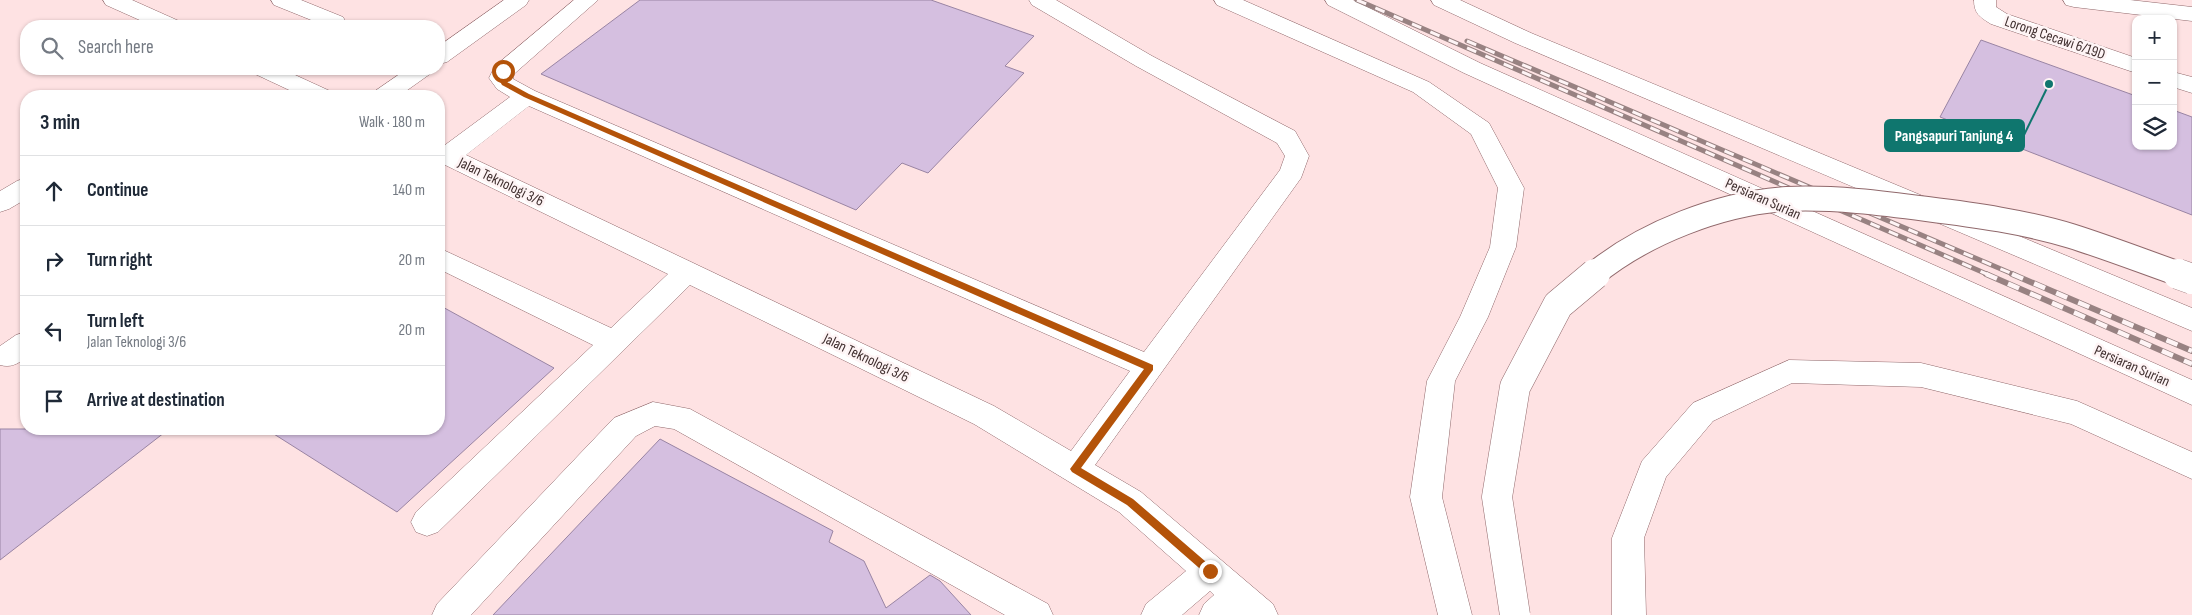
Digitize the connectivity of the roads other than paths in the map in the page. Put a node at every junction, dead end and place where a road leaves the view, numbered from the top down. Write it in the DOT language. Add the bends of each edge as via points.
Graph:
graph roads {
  1 [pos="114,0"];
  2 [pos="282,0"];
  3 [pos="518,0"];
  4 [pos="587,0"];
  5 [pos="1040,0"];
  6 [pos="1224,0"];
  7 [pos="1336,0"];
  8 [pos="1442,0"];
  9 [pos="1985,0"];
  10 [pos="2074,0"];
  11 [pos="2192,14"];
  12 [pos="156,15"];
  13 [pos="330,20"];
  14 [pos="445,53"];
  15 [pos="2132,65"];
  16 [pos="282,75"];
  17 [pos="414,75"];
  18 [pos="2177,80"];
  19 [pos="2192,85"];
  20 [pos="311,90"];
  21 [pos="392,90"];
  22 [pos="527,96"];
  23 [pos="445,153"];
  24 [pos="445,155"];
  25 [pos="20,191"];
  26 [pos="0,203"];
  27 [pos="445,261"];
  28 [pos="688,272"];
  29 [pos="2192,279"];
  30 [pos="2192,320"];
  31 [pos="614,342"];
  32 [pos="1150,368"];
  33 [pos="2184,392"];
  34 [pos="2192,466"];
  35 [pos="1075,469"];
  36 [pos="427,522"];
  37 [pos="1210,571"];
  38 [pos="1239,608"];
  39 [pos="449,615"];
  40 [pos="1036,615"];
  41 [pos="1158,615"];
  42 [pos="1455,615"];
  43 [pos="1515,615"];
  44 [pos="1629,615"];
  1 -- 12 [label="main road"];
  2 -- 13 [label="main road"];
  3 -- 14 [label="main road"];
  4 -- 22 [label="main road" via="503,71 501,78 505,84"];
  5 -- 32 [label="main road" via="1144,61 1286,137 1297,156 1292,172"];
  6 -- 42 [label="main road" via="1421,87 1480,128 1511,188 1503,247 1474,317 1442,381 1426,497"];
  7 -- 33 [label="main road, Persiaran Surian" via="1472,68"];
  8 -- 30 [label="main road" via="1523,38"];
  9 -- 15 [label="main road, Lorong Cecawi 6/19D" via="1985,10 1999,19"];
  10 -- 11 [label="main road"];
  16 -- 20 [label="main road"];
  17 -- 21 [label="main road"];
  18 -- 19 [label="main road"];
  22 -- 23 [label="main road"];
  22 -- 32 [label="main road"];
  24 -- 28 [label="main road, Jalan Teknologi 3/6"];
  25 -- 26 [label="main road"];
  27 -- 31 [label="main road"];
  28 -- 31 [label="main road"];
  28 -- 35 [label="main road, Jalan Teknologi 3/6" via="984,415"];
  29 -- 43 [label="main road, bridge" via="2070,236 1975,215 1872,202 1787,199 1725,209 1665,231 1613,259 1558,305 1516,387 1497,497"];
  31 -- 36 [label="main road"];
  32 -- 35 [label="main road"];
  34 -- 44 [label="main road" via="2077,413 1921,375 1789,370 1703,412 1653,470 1628,538"];
  35 -- 37 [label="main road, Jalan Teknologi 3/6" via="1130,502"];
  37 -- 38 [label="main road, Jalan Teknologi 3/6"];
  37 -- 41 [label="main road"];
  39 -- 40 [label="main road" via="626,427 653,414 680,418"];
}
